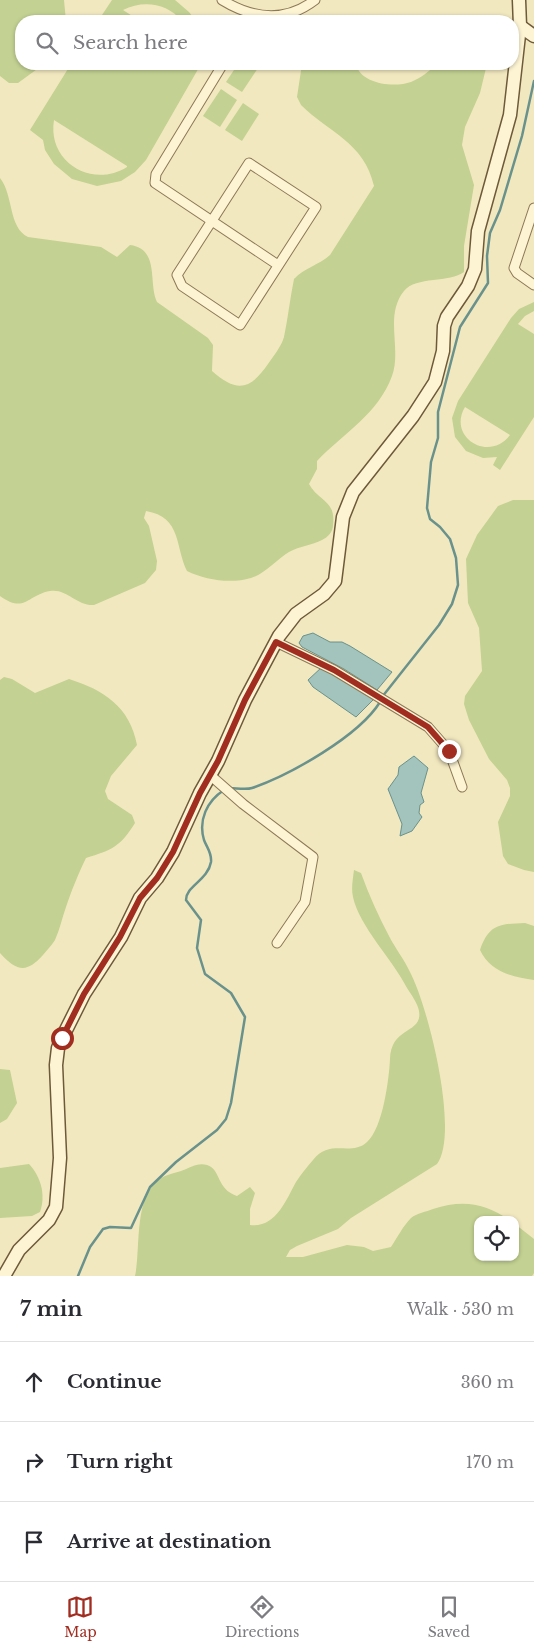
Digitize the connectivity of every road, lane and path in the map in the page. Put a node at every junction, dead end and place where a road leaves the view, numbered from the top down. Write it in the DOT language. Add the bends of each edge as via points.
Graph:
graph roads {
  1 [pos="222,0"];
  2 [pos="315,0"];
  3 [pos="519,0"];
  4 [pos="247,15"];
  5 [pos="289,15"];
  6 [pos="520,26"];
  7 [pos="519,35"];
  8 [pos="534,36"];
  9 [pos="219,70"];
  10 [pos="515,70"];
  11 [pos="534,208"];
  12 [pos="212,221"];
  13 [pos="278,265"];
  14 [pos="534,285"];
  15 [pos="276,642"];
  16 [pos="210,775"];
  17 [pos="462,787"];
  18 [pos="277,943"];
  19 [pos="4,1276"];
  1 -- 4 [label="street"];
  2 -- 5 [label="street"];
  3 -- 6 [label="street"];
  6 -- 7 [label="street"];
  6 -- 8 [label="street"];
  9 -- 12 [label="street" via="156,174 155,183"];
  10 -- 15 [label="street" via="510,115 478,231 473,277 447,317 435,382 413,416 353,492 342,526 335,581 324,594 296,614"];
  11 -- 14 [label="street" via="514,268 516,273"];
  12 -- 13 [label="street"];
  12 -- 13 [label="street" via="177,275 182,286 218,311 240,325"];
  12 -- 13 [label="street" via="249,163 309,202 316,207"];
  15 -- 16 [label="street"];
  15 -- 17 [label="street" via="334,670 428,727 449,751"];
  16 -- 18 [label="street" via="313,857 305,902"];
  16 -- 19 [label="street" via="173,852 140,898 84,994 58,1048 60,1158 56,1207 49,1220 19,1250"];
}
